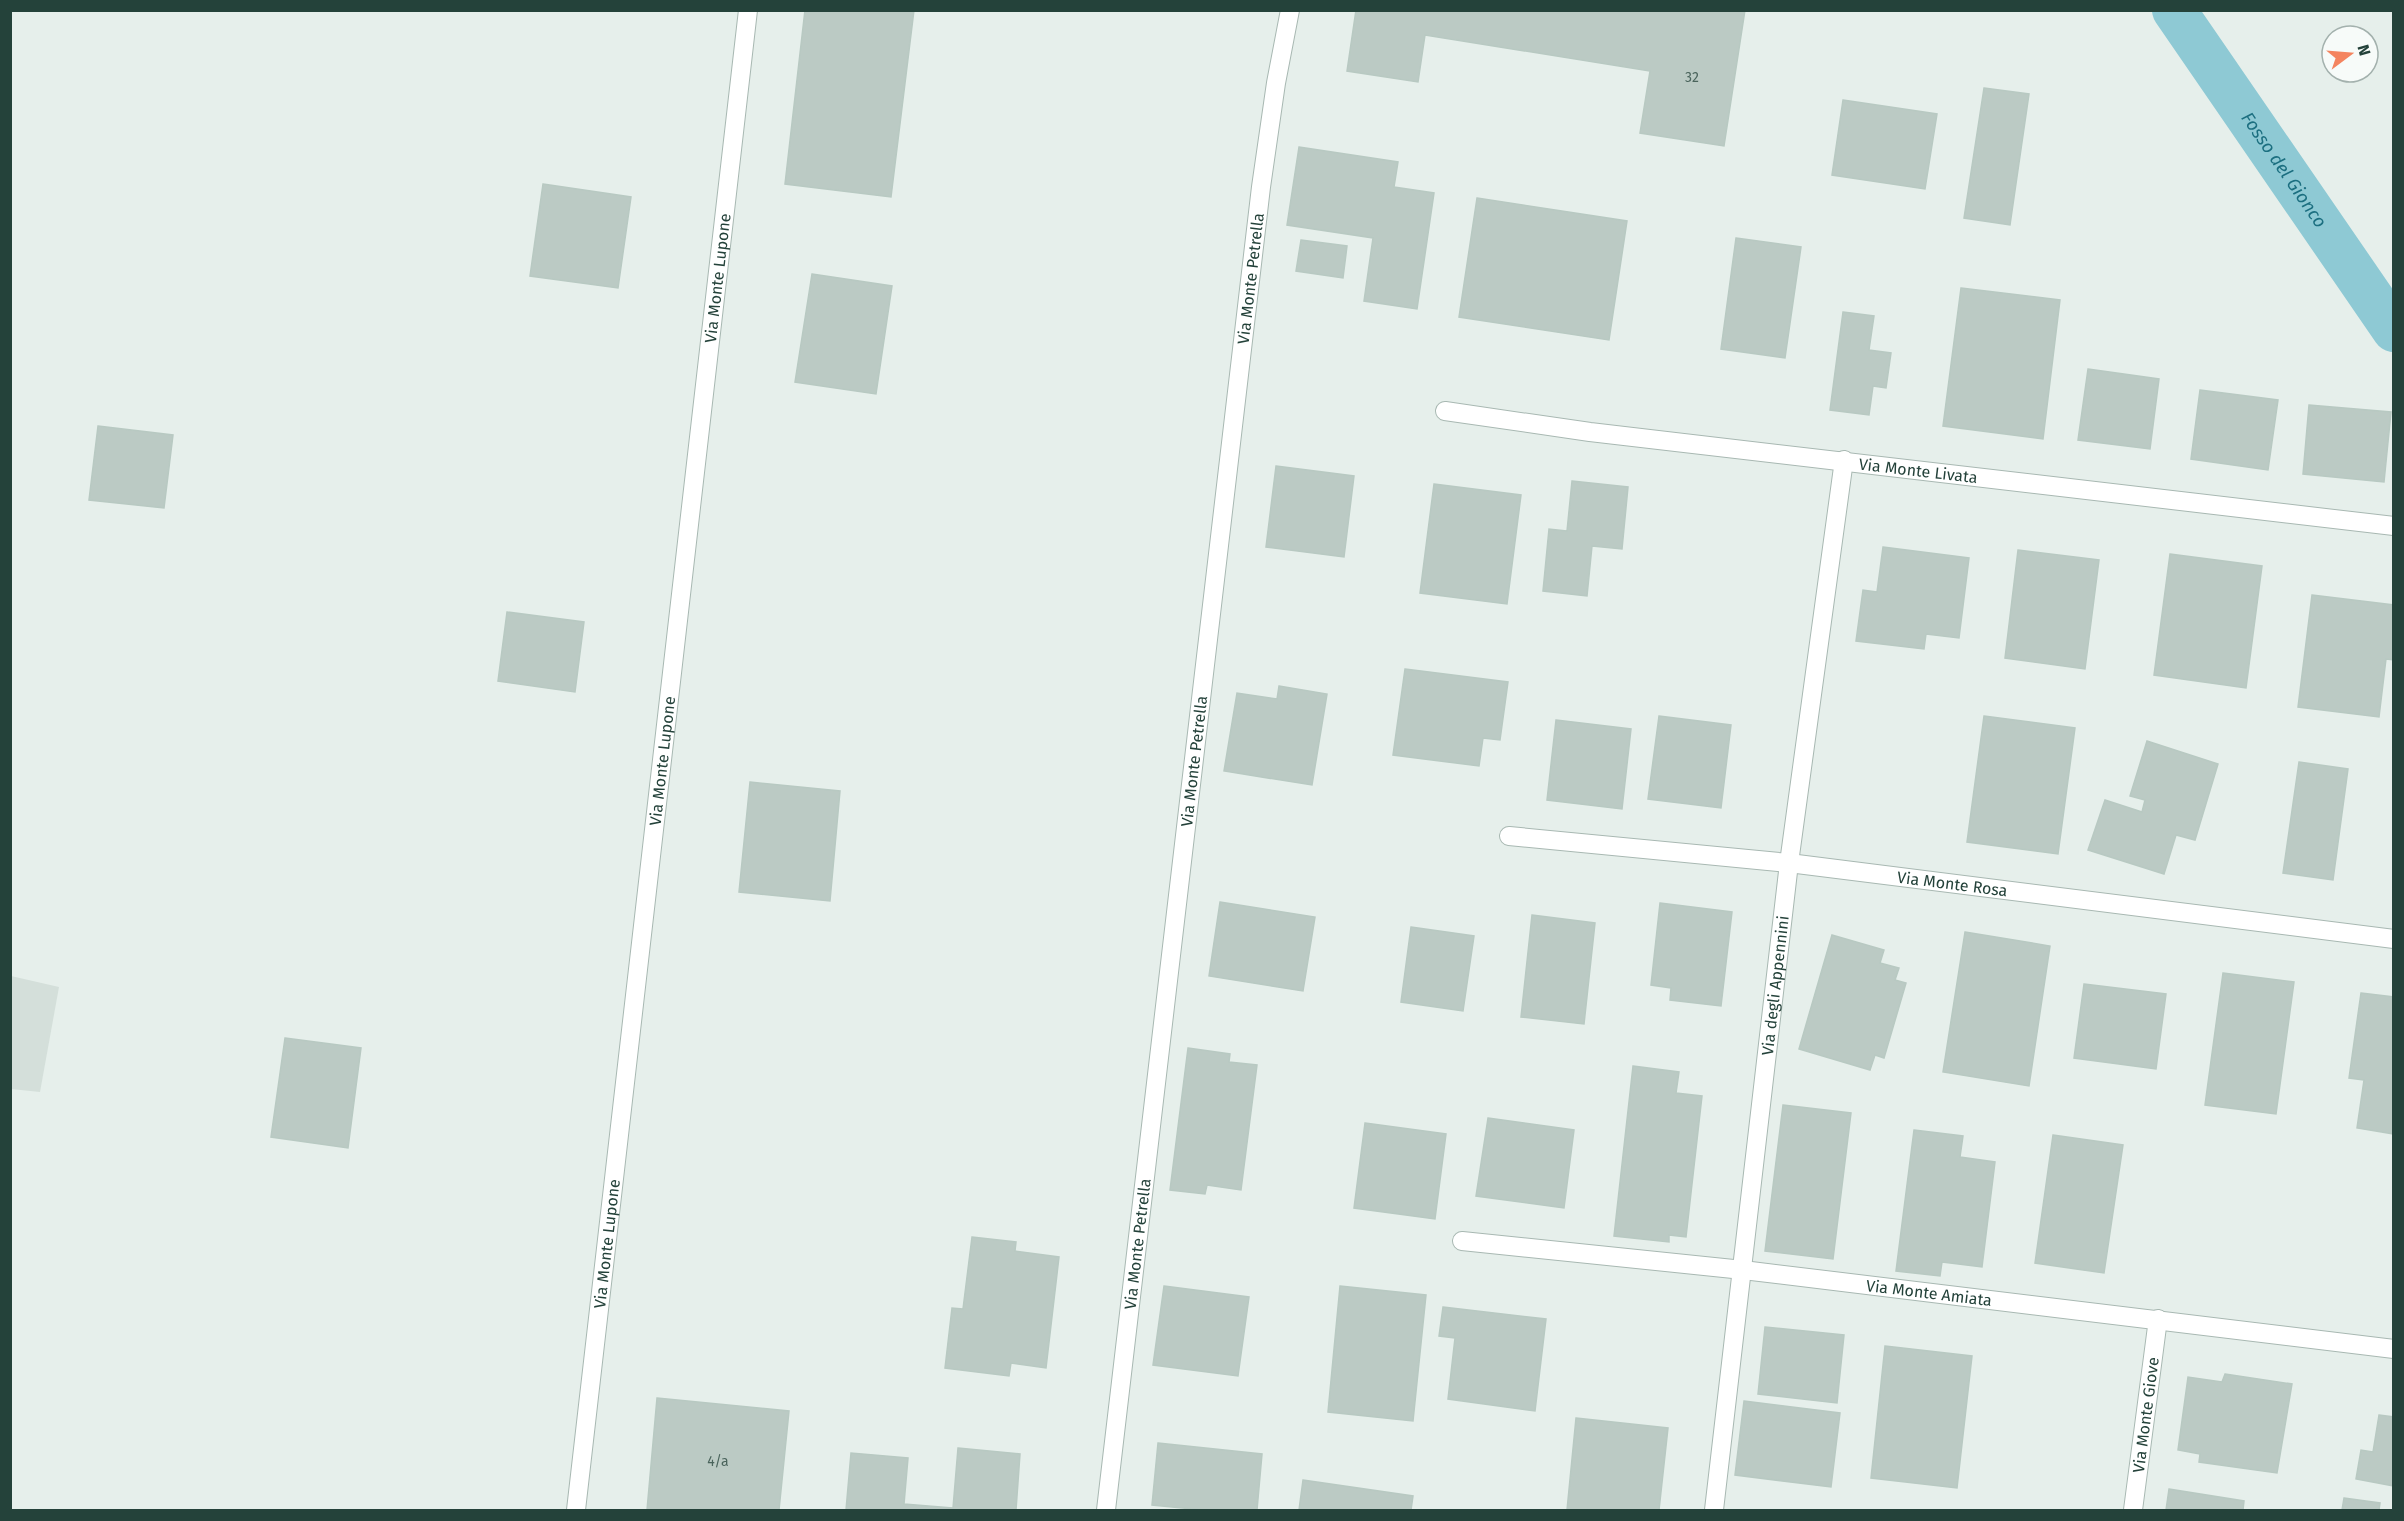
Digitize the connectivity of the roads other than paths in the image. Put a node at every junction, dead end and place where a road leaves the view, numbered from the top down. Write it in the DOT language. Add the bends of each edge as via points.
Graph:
graph roads {
  1 [pos="748,10"];
  2 [pos="1290,10"];
  3 [pos="1445,411"];
  4 [pos="1844,460"];
  5 [pos="2394,526"];
  6 [pos="1509,836"];
  7 [pos="1789,863"];
  8 [pos="2394,939"];
  9 [pos="1462,1241"];
  10 [pos="1743,1270"];
  11 [pos="2157,1319"];
  12 [pos="2394,1349"];
  13 [pos="576,1510"];
  14 [pos="1106,1510"];
  15 [pos="1714,1510"];
  16 [pos="2133,1510"];
  1 -- 13 [label="street, Via Monte Lupone"];
  2 -- 14 [label="street, Via Monte Petrella" via="1260,199"];
  3 -- 4 [label="street, Via Monte Livata" via="1590,432"];
  4 -- 5 [label="street, Via Monte Livata"];
  4 -- 7 [label="street, Via degli Appennini"];
  6 -- 7 [label="street, Via Monte Rosa"];
  7 -- 8 [label="street, Via Monte Rosa"];
  7 -- 10 [label="street, Via degli Appennini"];
  9 -- 10 [label="street, Via Monte Amiata"];
  10 -- 11 [label="street, Via Monte Amiata"];
  10 -- 15 [label="street, Via degli Appennini"];
  11 -- 12 [label="street, Via Monte Amiata"];
  11 -- 16 [label="street, Via Monte Giove"];
}
